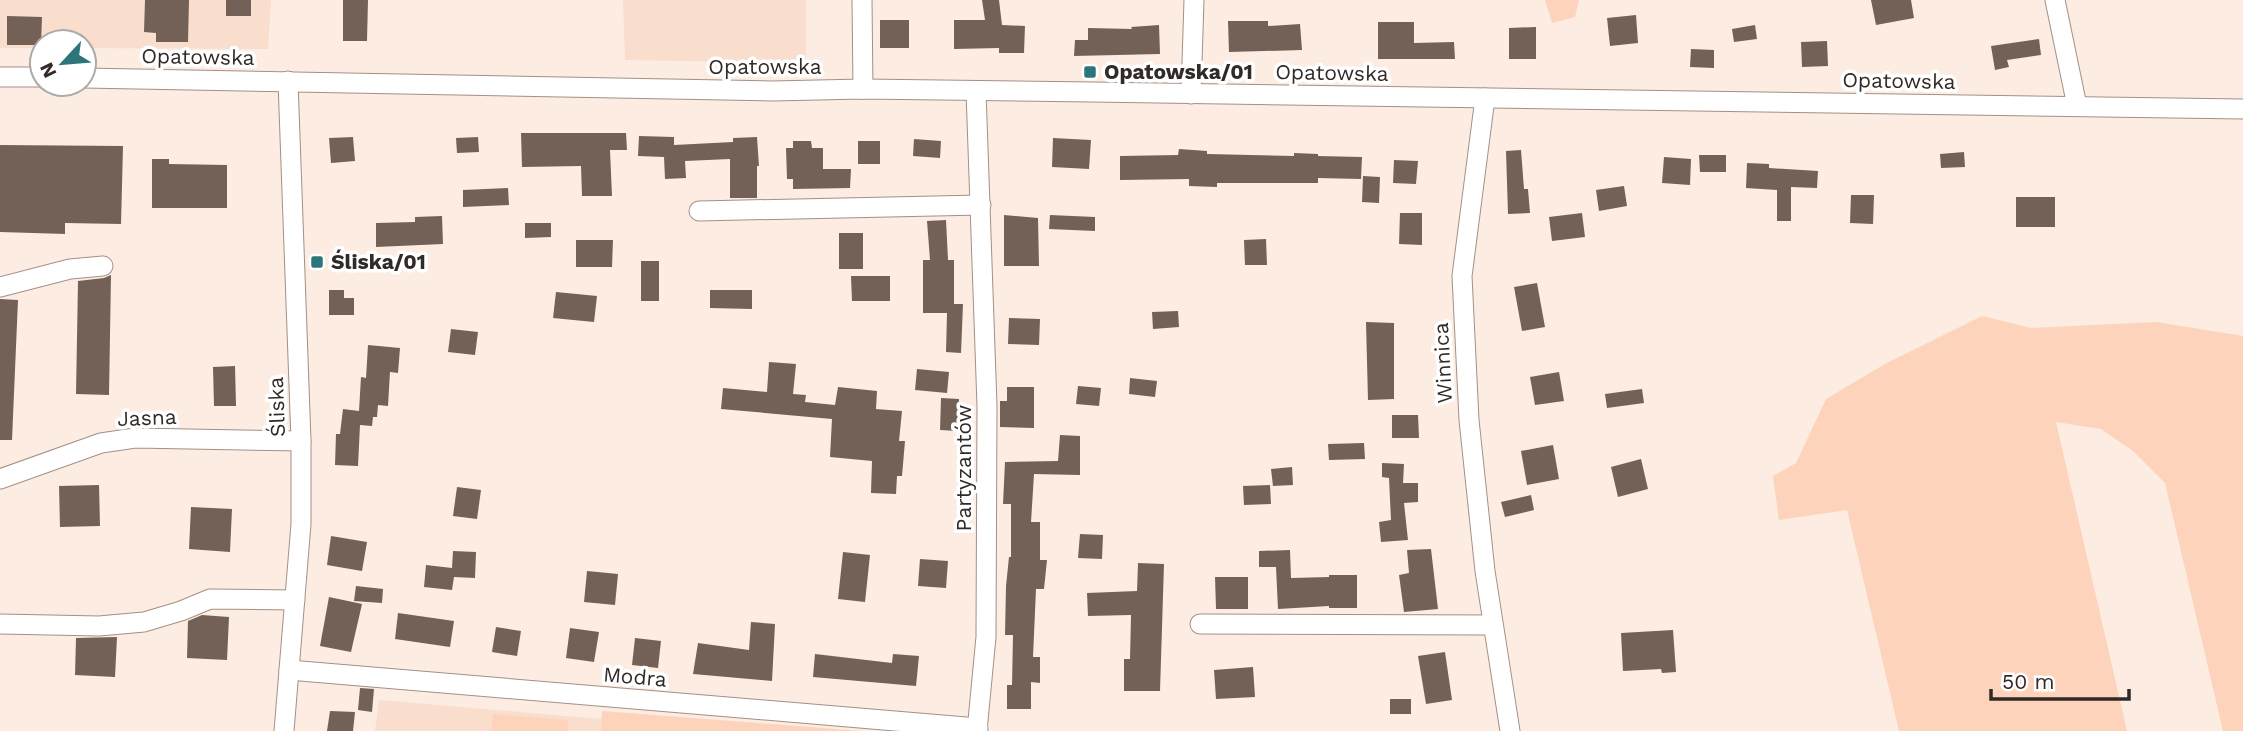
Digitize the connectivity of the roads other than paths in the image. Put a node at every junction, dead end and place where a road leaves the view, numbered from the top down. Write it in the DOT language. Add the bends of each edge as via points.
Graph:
graph roads {
  1 [pos="862,0"];
  2 [pos="1194,0"];
  3 [pos="2055,0"];
  4 [pos="0,77"];
  5 [pos="28,77"];
  6 [pos="98,78"];
  7 [pos="288,81"];
  8 [pos="863,89"];
  9 [pos="976,91"];
  10 [pos="1191,94"];
  11 [pos="1485,98"];
  12 [pos="2077,106"];
  13 [pos="2243,109"];
  14 [pos="981,205"];
  15 [pos="699,211"];
  16 [pos="103,265"];
  17 [pos="0,287"];
  18 [pos="301,442"];
  19 [pos="0,479"];
  20 [pos="295,600"];
  21 [pos="0,624"];
  22 [pos="1200,624"];
  23 [pos="1493,625"];
  24 [pos="289,670"];
  25 [pos="977,730"];
  26 [pos="284,731"];
  27 [pos="1510,731"];
  1 -- 8 [label="street"];
  2 -- 10 [label="street"];
  3 -- 12 [label="street"];
  4 -- 5 [label="street"];
  6 -- 7 [label="street, Opatowska"];
  7 -- 8 [label="street, Opatowska"];
  7 -- 18 [label="street, Śliska"];
  8 -- 9 [label="street, Opatowska"];
  9 -- 10 [label="street, Opatowska"];
  9 -- 14 [label="street, Partyzantów"];
  10 -- 11 [label="street, Opatowska"];
  11 -- 12 [label="street, Opatowska"];
  11 -- 23 [label="street, Winnica" via="1462,276 1469,420"];
  12 -- 13 [label="street, Opatowska"];
  14 -- 15 [label="street"];
  14 -- 25 [label="street, Partyzantów" via="987,406 986,637"];
  16 -- 17 [label="street"];
  18 -- 19 [label="street, Jasna" via="135,438 101,443"];
  18 -- 20 [label="street, Śliska"];
  20 -- 21 [label="street" via="210,599 144,622 99,626"];
  20 -- 24 [label="street, Śliska"];
  22 -- 23 [label="street"];
  23 -- 27 [label="street, Winnica"];
  24 -- 25 [label="street, Modra"];
  24 -- 26 [label="street, Śliska"];
}
